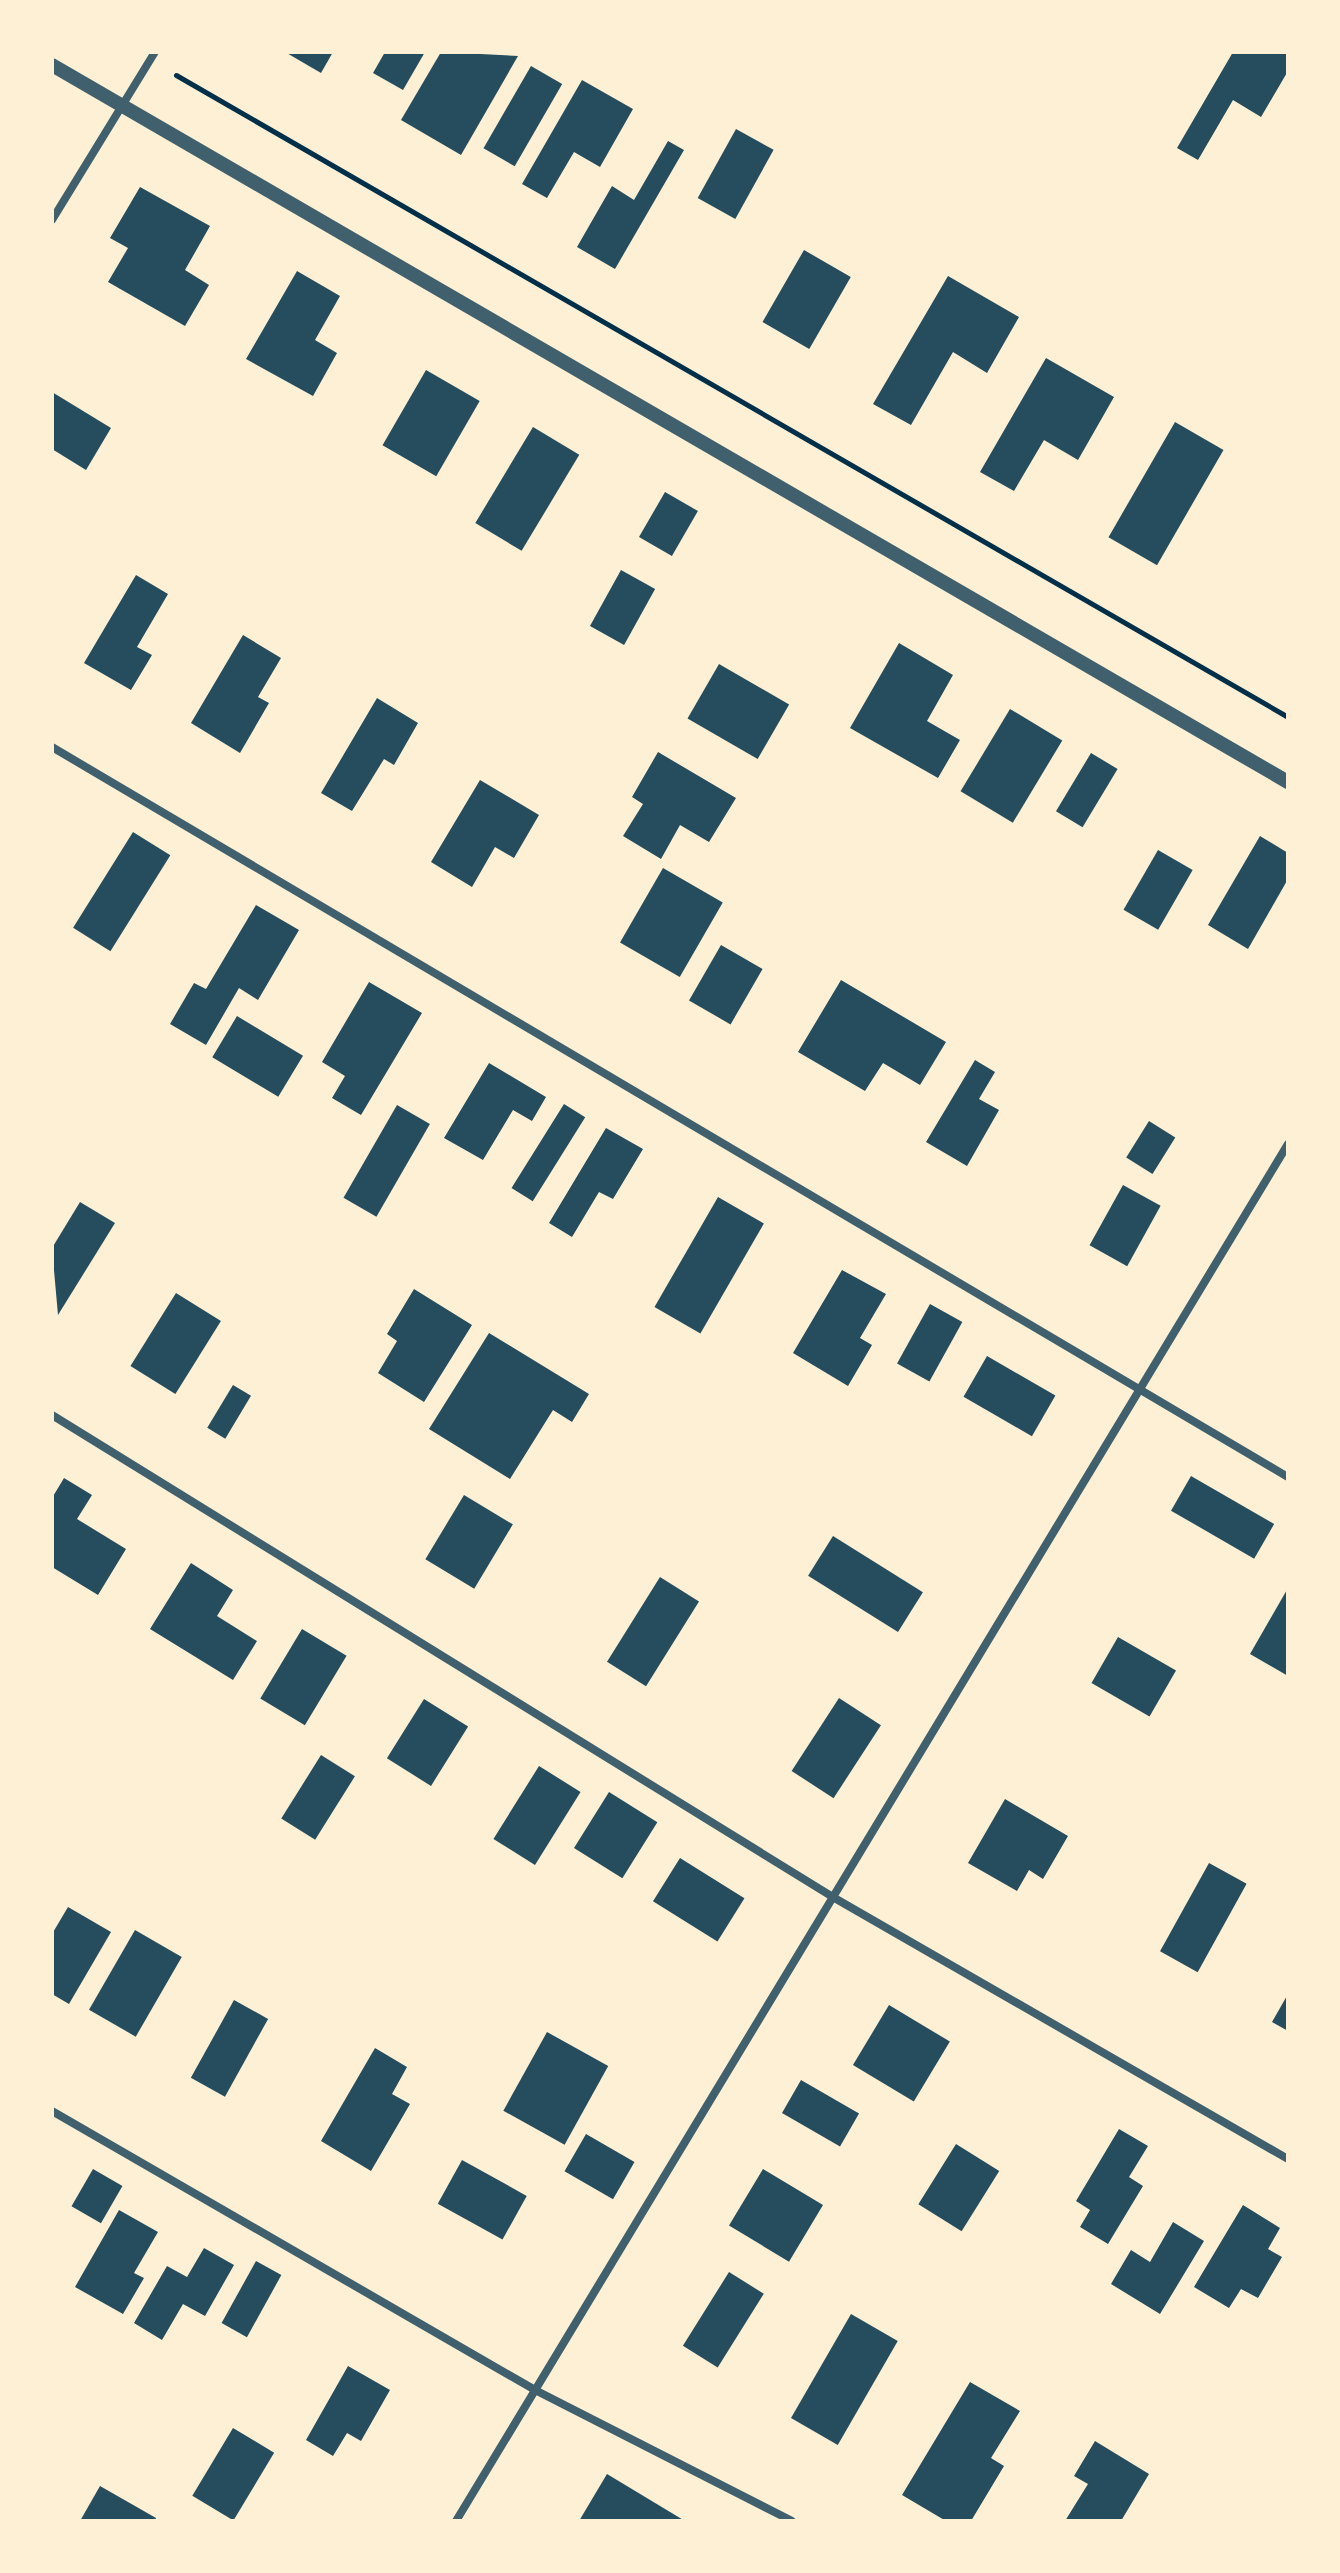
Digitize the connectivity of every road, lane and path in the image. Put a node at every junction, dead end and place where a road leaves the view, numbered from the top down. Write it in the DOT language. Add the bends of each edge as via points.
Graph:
graph roads {
  1 [pos="155,52"];
  2 [pos="52,65"];
  3 [pos="176,75"];
  4 [pos="120,106"];
  5 [pos="52,220"];
  6 [pos="1288,717"];
  7 [pos="52,747"];
  8 [pos="1288,782"];
  9 [pos="1288,1144"];
  10 [pos="1136,1387"];
  11 [pos="52,1415"];
  12 [pos="1288,1477"];
  13 [pos="831,1896"];
  14 [pos="52,2111"];
  15 [pos="1288,2159"];
  16 [pos="535,2390"];
  17 [pos="456,2521"];
  18 [pos="792,2521"];
  1 -- 4 [label="street"];
  2 -- 4 [label="street"];
  3 -- 6 [label="path"];
  4 -- 5 [label="street"];
  4 -- 8 [label="street"];
  7 -- 10 [label="street"];
  9 -- 10 [label="street"];
  10 -- 12 [label="street"];
  10 -- 13 [label="street"];
  11 -- 13 [label="street"];
  13 -- 15 [label="street"];
  13 -- 16 [label="street"];
  14 -- 16 [label="street"];
  16 -- 17 [label="street"];
  16 -- 18 [label="street"];
}
